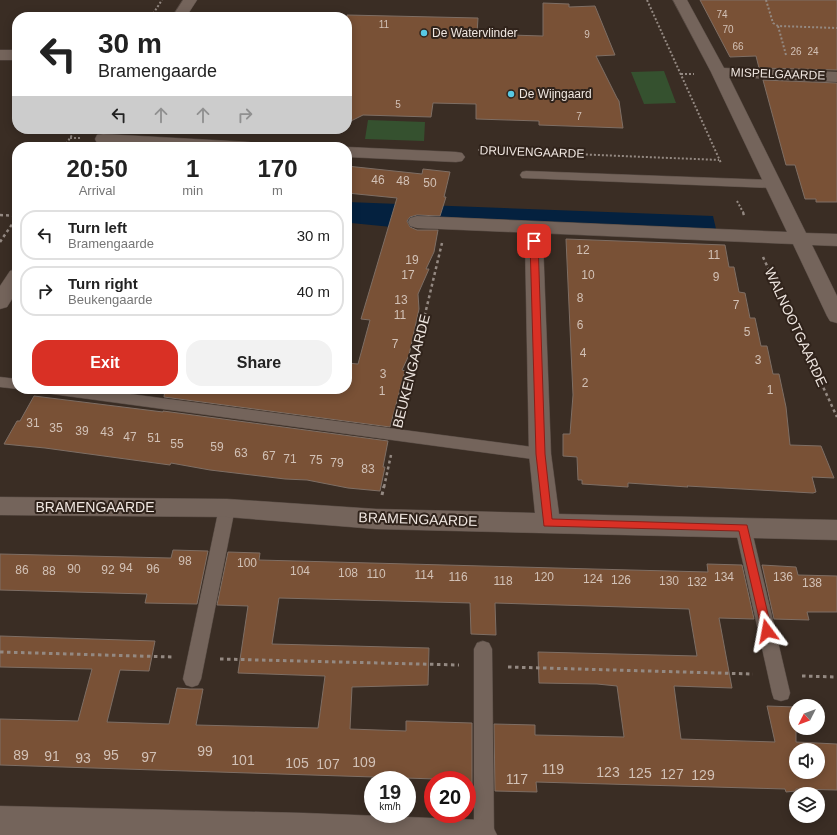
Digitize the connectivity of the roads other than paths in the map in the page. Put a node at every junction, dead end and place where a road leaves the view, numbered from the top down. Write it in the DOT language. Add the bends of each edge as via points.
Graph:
graph roads {
  1 [pos="190,0"];
  2 [pos="680,0"];
  3 [pos="182,12"];
  4 [pos="0,54"];
  5 [pos="12,55"];
  6 [pos="719,72"];
  7 [pos="837,77"];
  8 [pos="104,138"];
  9 [pos="168,142"];
  10 [pos="352,152"];
  11 [pos="456,157"];
  12 [pos="526,175"];
  13 [pos="772,184"];
  14 [pos="417,222"];
  15 [pos="801,239"];
  16 [pos="837,240"];
  17 [pos="534,241"];
  18 [pos="12,283"];
  19 [pos="0,302"];
  20 [pos="837,316"];
  21 [pos="0,382"];
  22 [pos="12,383"];
  23 [pos="89,394"];
  24 [pos="540,454"];
  25 [pos="0,506"];
  26 [pos="227,508"];
  27 [pos="548,523"];
  28 [pos="743,527"];
  29 [pos="837,530"];
  30 [pos="483,657"];
  31 [pos="192,679"];
  32 [pos="781,693"];
  33 [pos="0,821"];
  34 [pos="483,835"];
  1 -- 3 [label="street"];
  2 -- 6 [label="street"];
  4 -- 5 [label="street"];
  6 -- 7 [label="street, MISPELGAARDE"];
  6 -- 13 [label="street"];
  8 -- 9 [label="street"];
  10 -- 11 [label="street"];
  12 -- 13 [label="lane"];
  13 -- 15 [label="street"];
  14 -- 15 [label="street"];
  15 -- 16 [label="street"];
  15 -- 20 [label="street"];
  17 -- 24 [label="street"];
  18 -- 19 [label="street"];
  21 -- 22 [label="lane"];
  23 -- 24 [label="lane"];
  24 -- 27 [label="street"];
  25 -- 26 [label="street, BRAMENGAARDE"];
  26 -- 27 [label="street, BRAMENGAARDE" via="376,519"];
  26 -- 31 [label="lane"];
  27 -- 28 [label="street, BRAMENGAARDE"];
  28 -- 29 [label="street, BRAMENGAARDE"];
  28 -- 32 [label="lane"];
  30 -- 34 [label="lane"];
  33 -- 34 [label="street"];
}
